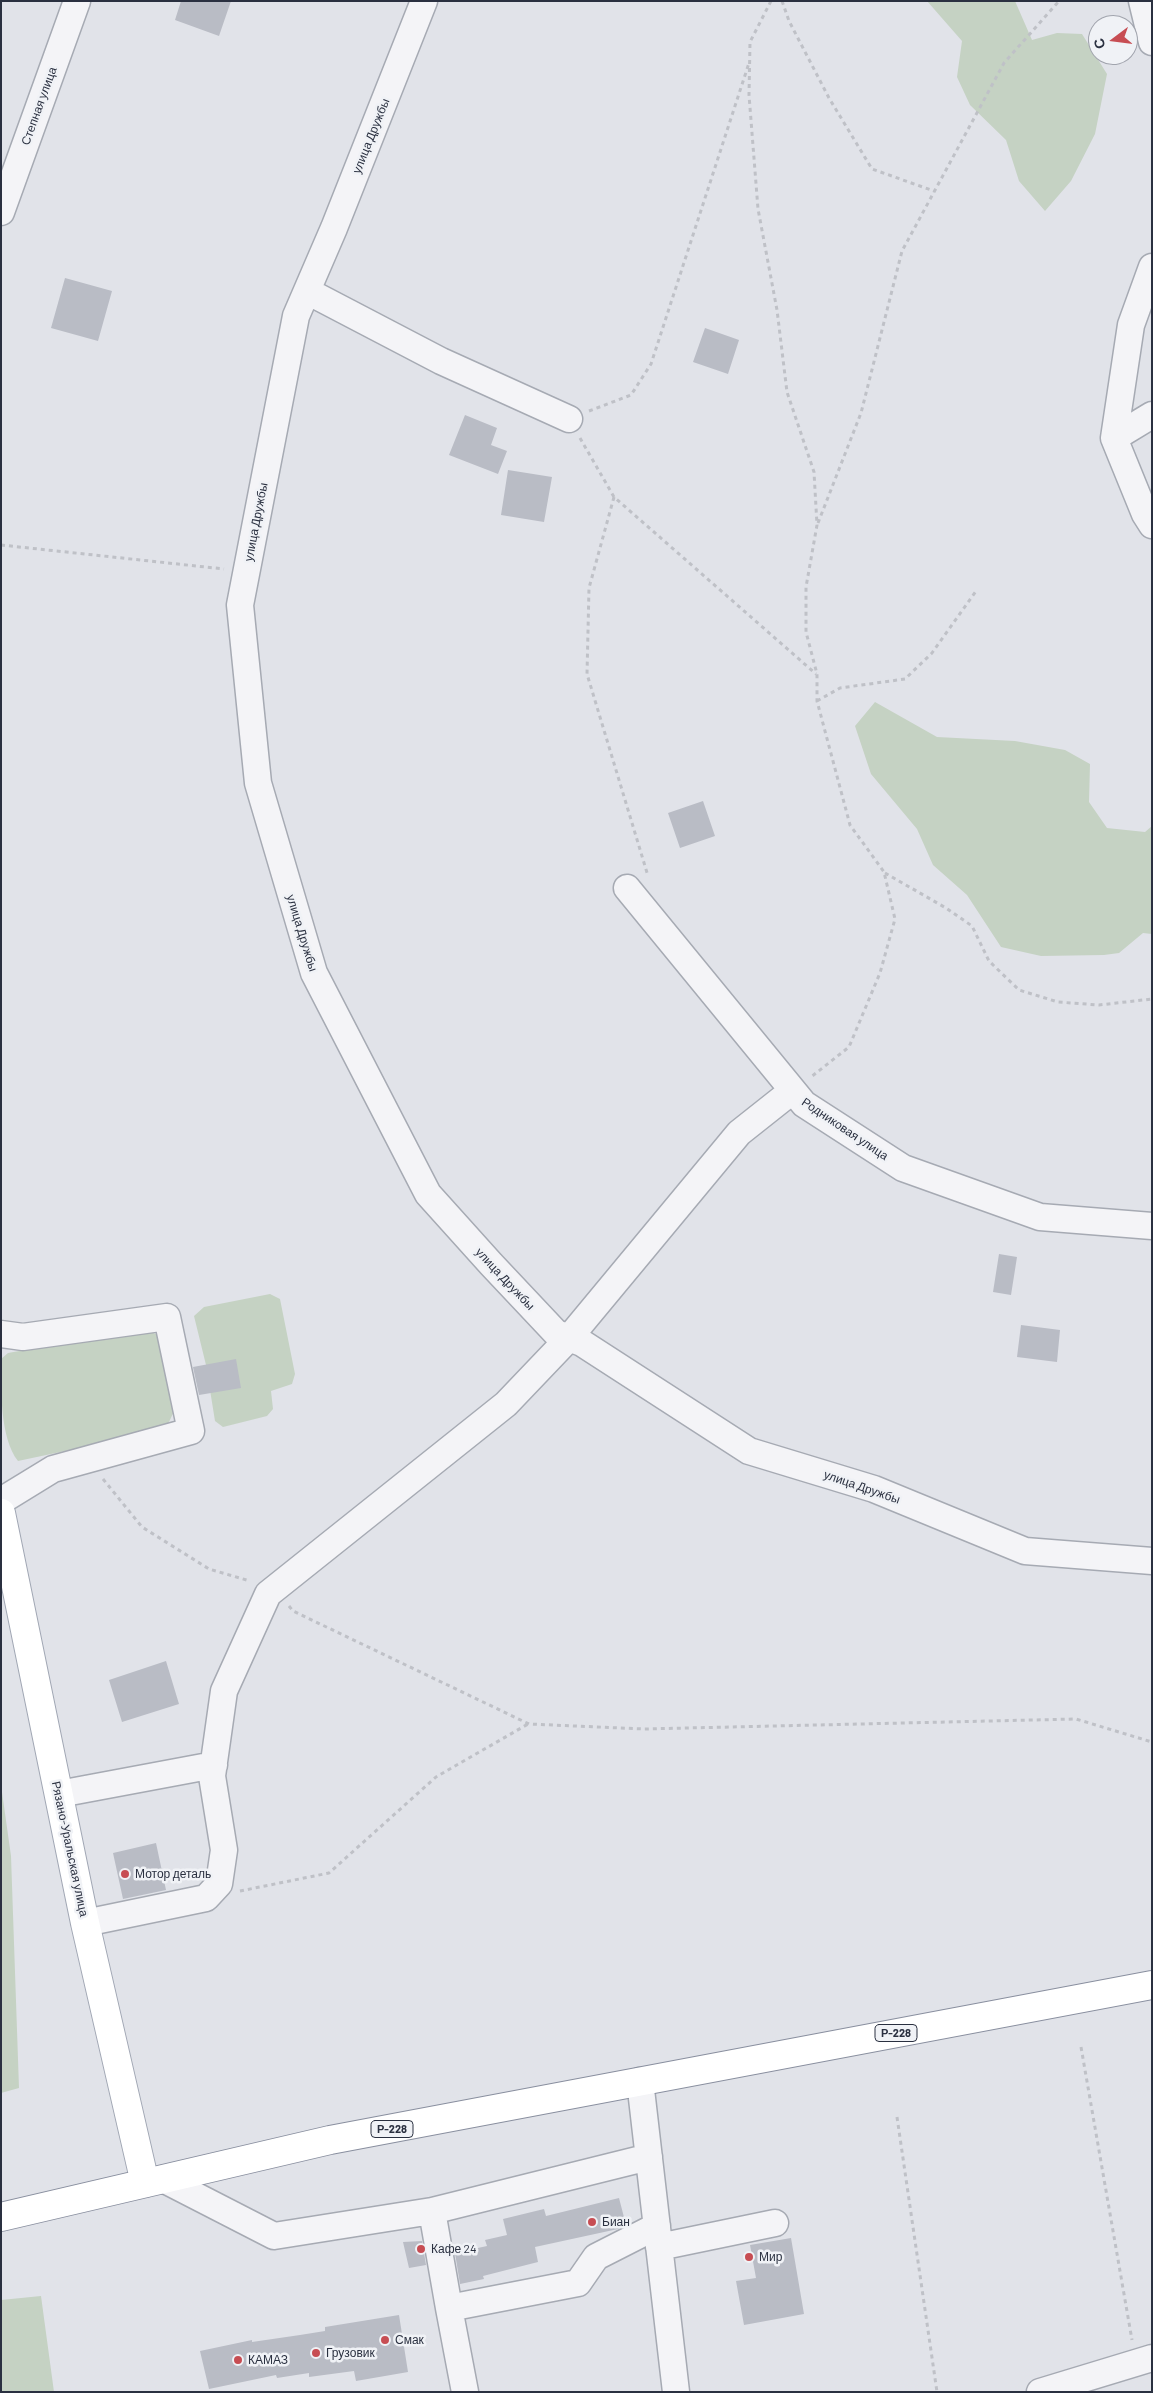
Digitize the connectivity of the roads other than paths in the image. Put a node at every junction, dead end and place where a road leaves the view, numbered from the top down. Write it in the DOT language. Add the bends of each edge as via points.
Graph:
graph roads {
  1 [pos="77,1"];
  2 [pos="424,1"];
  3 [pos="1142,1"];
  4 [pos="1152,42"];
  5 [pos="1,212"];
  6 [pos="1152,267"];
  7 [pos="307,291"];
  8 [pos="1142,319"];
  9 [pos="1152,415"];
  10 [pos="569,419"];
  11 [pos="1114,438"];
  12 [pos="1149,516"];
  13 [pos="638,883"];
  14 [pos="792,1091"];
  15 [pos="1152,1226"];
  16 [pos="1,1334"];
  17 [pos="569,1338"];
  18 [pos="1,1501"];
  19 [pos="1,1513"];
  20 [pos="1152,1561"];
  21 [pos="214,1766"];
  22 [pos="59,1794"];
  23 [pos="85,1922"];
  24 [pos="1152,1985"];
  25 [pos="640,2081"];
  26 [pos="649,2157"];
  27 [pos="154,2181"];
  28 [pos="432,2211"];
  29 [pos="1,2217"];
  30 [pos="775,2224"];
  31 [pos="658,2237"];
  32 [pos="449,2308"];
  33 [pos="1144,2360"];
  34 [pos="465,2392"];
  35 [pos="676,2392"];
  36 [pos="1040,2392"];
  1 -- 5 [label="street, Степная улица"];
  2 -- 7 [label="street, улица Дружбы"];
  3 -- 4 [label="street"];
  6 -- 8 [label="street"];
  7 -- 10 [label="street" via="441,361"];
  7 -- 17 [label="street, улица Дружбы" via="296,316 240,605 258,783 314,974 428,1194 556,1333"];
  8 -- 11 [label="street"];
  9 -- 11 [label="street"];
  11 -- 12 [label="street"];
  13 -- 14 [label="street, Родниковая улица"];
  14 -- 15 [label="street, Родниковая улица" via="804,1104 903,1168 1040,1217"];
  14 -- 17 [label="street" via="738,1133"];
  16 -- 18 [label="street" via="23,1337 167,1317 191,1431 53,1469"];
  17 -- 20 [label="street, улица Дружбы" via="582,1343 748,1451 874,1489 1025,1551"];
  17 -- 21 [label="street" via="506,1404 268,1594 224,1691"];
  19 -- 22 [label="main road, Рязано-Уральская улица"];
  21 -- 22 [label="street"];
  21 -- 23 [label="street" via="212,1776 224,1850 219,1884 206,1898"];
  22 -- 23 [label="main road, Рязано-Уральская улица"];
  23 -- 27 [label="main road, Рязано-Уральская улица"];
  24 -- 25 [label="main road, Р-228"];
  25 -- 26 [label="street"];
  25 -- 27 [label="main road, Р-228" via="330,2140"];
  26 -- 28 [label="street"];
  26 -- 31 [label="street"];
  27 -- 28 [label="street" via="274,2236"];
  27 -- 29 [label="main road, Р-228"];
  28 -- 32 [label="street"];
  30 -- 31 [label="street"];
  31 -- 32 [label="street" via="596,2257 578,2283"];
  31 -- 35 [label="street"];
  32 -- 34 [label="street"];
  33 -- 36 [label="street"];
}
